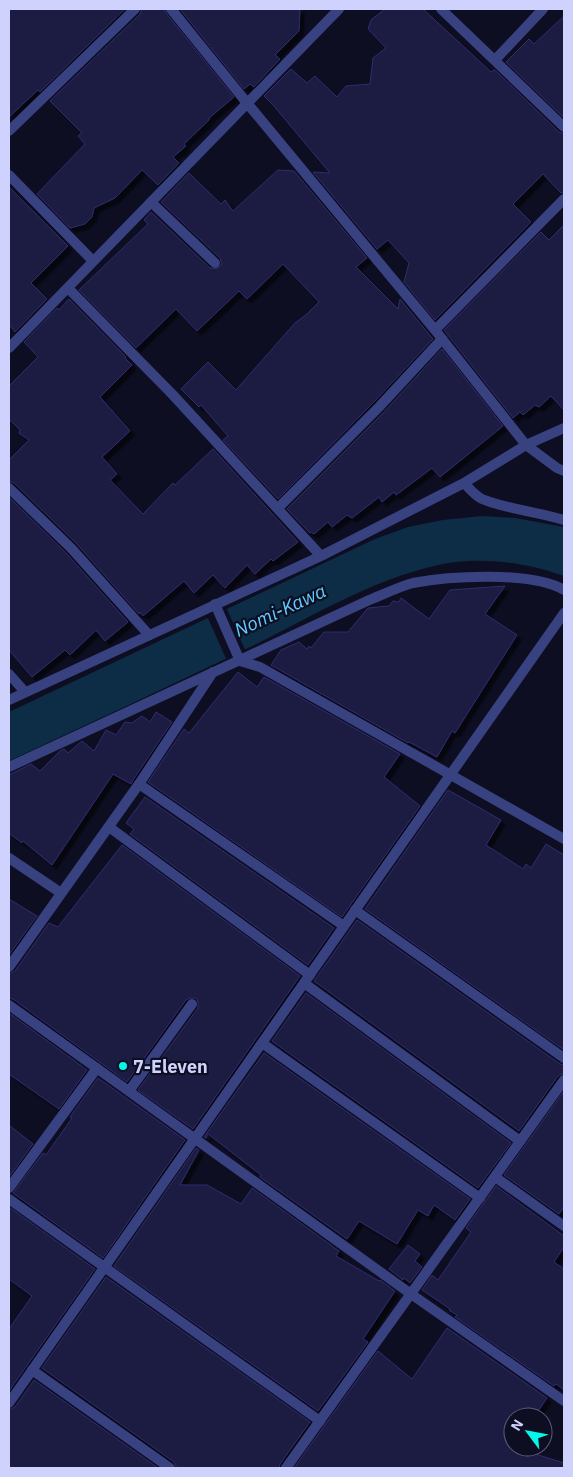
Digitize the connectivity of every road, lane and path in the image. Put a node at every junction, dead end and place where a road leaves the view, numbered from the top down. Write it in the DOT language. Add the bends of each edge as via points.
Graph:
graph roads {
  1 [pos="135,9"];
  2 [pos="171,9"];
  3 [pos="339,9"];
  4 [pos="441,9"];
  5 [pos="543,9"];
  6 [pos="495,60"];
  7 [pos="247,103"];
  8 [pos="564,127"];
  9 [pos="9,131"];
  10 [pos="9,175"];
  11 [pos="564,199"];
  12 [pos="151,202"];
  13 [pos="94,262"];
  14 [pos="215,263"];
  15 [pos="68,288"];
  16 [pos="435,330"];
  17 [pos="442,339"];
  18 [pos="9,348"];
  19 [pos="564,428"];
  20 [pos="526,444"];
  21 [pos="564,471"];
  22 [pos="464,483"];
  23 [pos="9,488"];
  24 [pos="278,508"];
  25 [pos="564,520"];
  26 [pos="321,556"];
  27 [pos="564,590"];
  28 [pos="216,607"];
  29 [pos="564,612"];
  30 [pos="149,635"];
  31 [pos="239,658"];
  32 [pos="213,671"];
  33 [pos="9,674"];
  34 [pos="25,692"];
  35 [pos="9,700"];
  36 [pos="9,767"];
  37 [pos="451,774"];
  38 [pos="139,784"];
  39 [pos="109,827"];
  40 [pos="564,839"];
  41 [pos="9,858"];
  42 [pos="61,893"];
  43 [pos="355,910"];
  44 [pos="344,926"];
  45 [pos="9,967"];
  46 [pos="307,979"];
  47 [pos="192,1004"];
  48 [pos="9,1005"];
  49 [pos="262,1043"];
  50 [pos="564,1058"];
  51 [pos="97,1068"];
  52 [pos="563,1082"];
  53 [pos="130,1091"];
  54 [pos="195,1138"];
  55 [pos="520,1142"];
  56 [pos="495,1177"];
  57 [pos="9,1188"];
  58 [pos="480,1198"];
  59 [pos="9,1199"];
  60 [pos="564,1226"];
  61 [pos="104,1268"];
  62 [pos="411,1294"];
  63 [pos="32,1370"];
  64 [pos="564,1401"];
  65 [pos="9,1403"];
  66 [pos="320,1421"];
  67 [pos="170,1468"];
  68 [pos="286,1468"];
  1 -- 9 [label="street"];
  2 -- 7 [label="street"];
  3 -- 7 [label="street"];
  4 -- 6 [label="street"];
  5 -- 6 [label="street"];
  6 -- 8 [label="street"];
  7 -- 12 [label="street"];
  7 -- 16 [label="street"];
  10 -- 13 [label="street"];
  11 -- 16 [label="street"];
  12 -- 13 [label="street"];
  12 -- 14 [label="street"];
  13 -- 15 [label="street"];
  15 -- 18 [label="street"];
  15 -- 24 [label="street"];
  16 -- 17 [label="street"];
  17 -- 20 [label="street"];
  17 -- 24 [label="street" via="380,407"];
  19 -- 20 [label="street"];
  20 -- 21 [label="street"];
  20 -- 22 [label="street"];
  22 -- 25 [label="street" via="480,498"];
  22 -- 26 [label="street"];
  23 -- 30 [label="street" via="71,548"];
  24 -- 26 [label="street"];
  26 -- 28 [label="street"];
  27 -- 31 [label="street" via="532,581 494,576 412,584"];
  28 -- 30 [label="street"];
  28 -- 31 [label="street"];
  29 -- 37 [label="street"];
  30 -- 34 [label="street"];
  31 -- 32 [label="street"];
  31 -- 37 [label="street"];
  32 -- 36 [label="street"];
  32 -- 38 [label="street"];
  33 -- 34 [label="street"];
  34 -- 35 [label="street"];
  37 -- 40 [label="street"];
  37 -- 43 [label="street"];
  38 -- 39 [label="street"];
  38 -- 44 [label="street"];
  39 -- 42 [label="street"];
  39 -- 46 [label="street"];
  41 -- 42 [label="street"];
  42 -- 45 [label="street"];
  43 -- 44 [label="street"];
  43 -- 50 [label="street"];
  44 -- 46 [label="street"];
  46 -- 49 [label="street"];
  46 -- 55 [label="street"];
  47 -- 53 [label="street"];
  48 -- 51 [label="street"];
  49 -- 54 [label="street"];
  49 -- 58 [label="street"];
  51 -- 53 [label="street"];
  51 -- 57 [label="street"];
  52 -- 55 [label="street"];
  53 -- 54 [label="street"];
  54 -- 61 [label="street"];
  54 -- 62 [label="street"];
  55 -- 56 [label="street"];
  56 -- 58 [label="street"];
  56 -- 60 [label="street"];
  58 -- 62 [label="street"];
  59 -- 61 [label="street"];
  61 -- 63 [label="street"];
  61 -- 66 [label="street"];
  62 -- 64 [label="street"];
  62 -- 66 [label="street"];
  63 -- 65 [label="street"];
  63 -- 67 [label="street"];
  66 -- 68 [label="street"];
}
